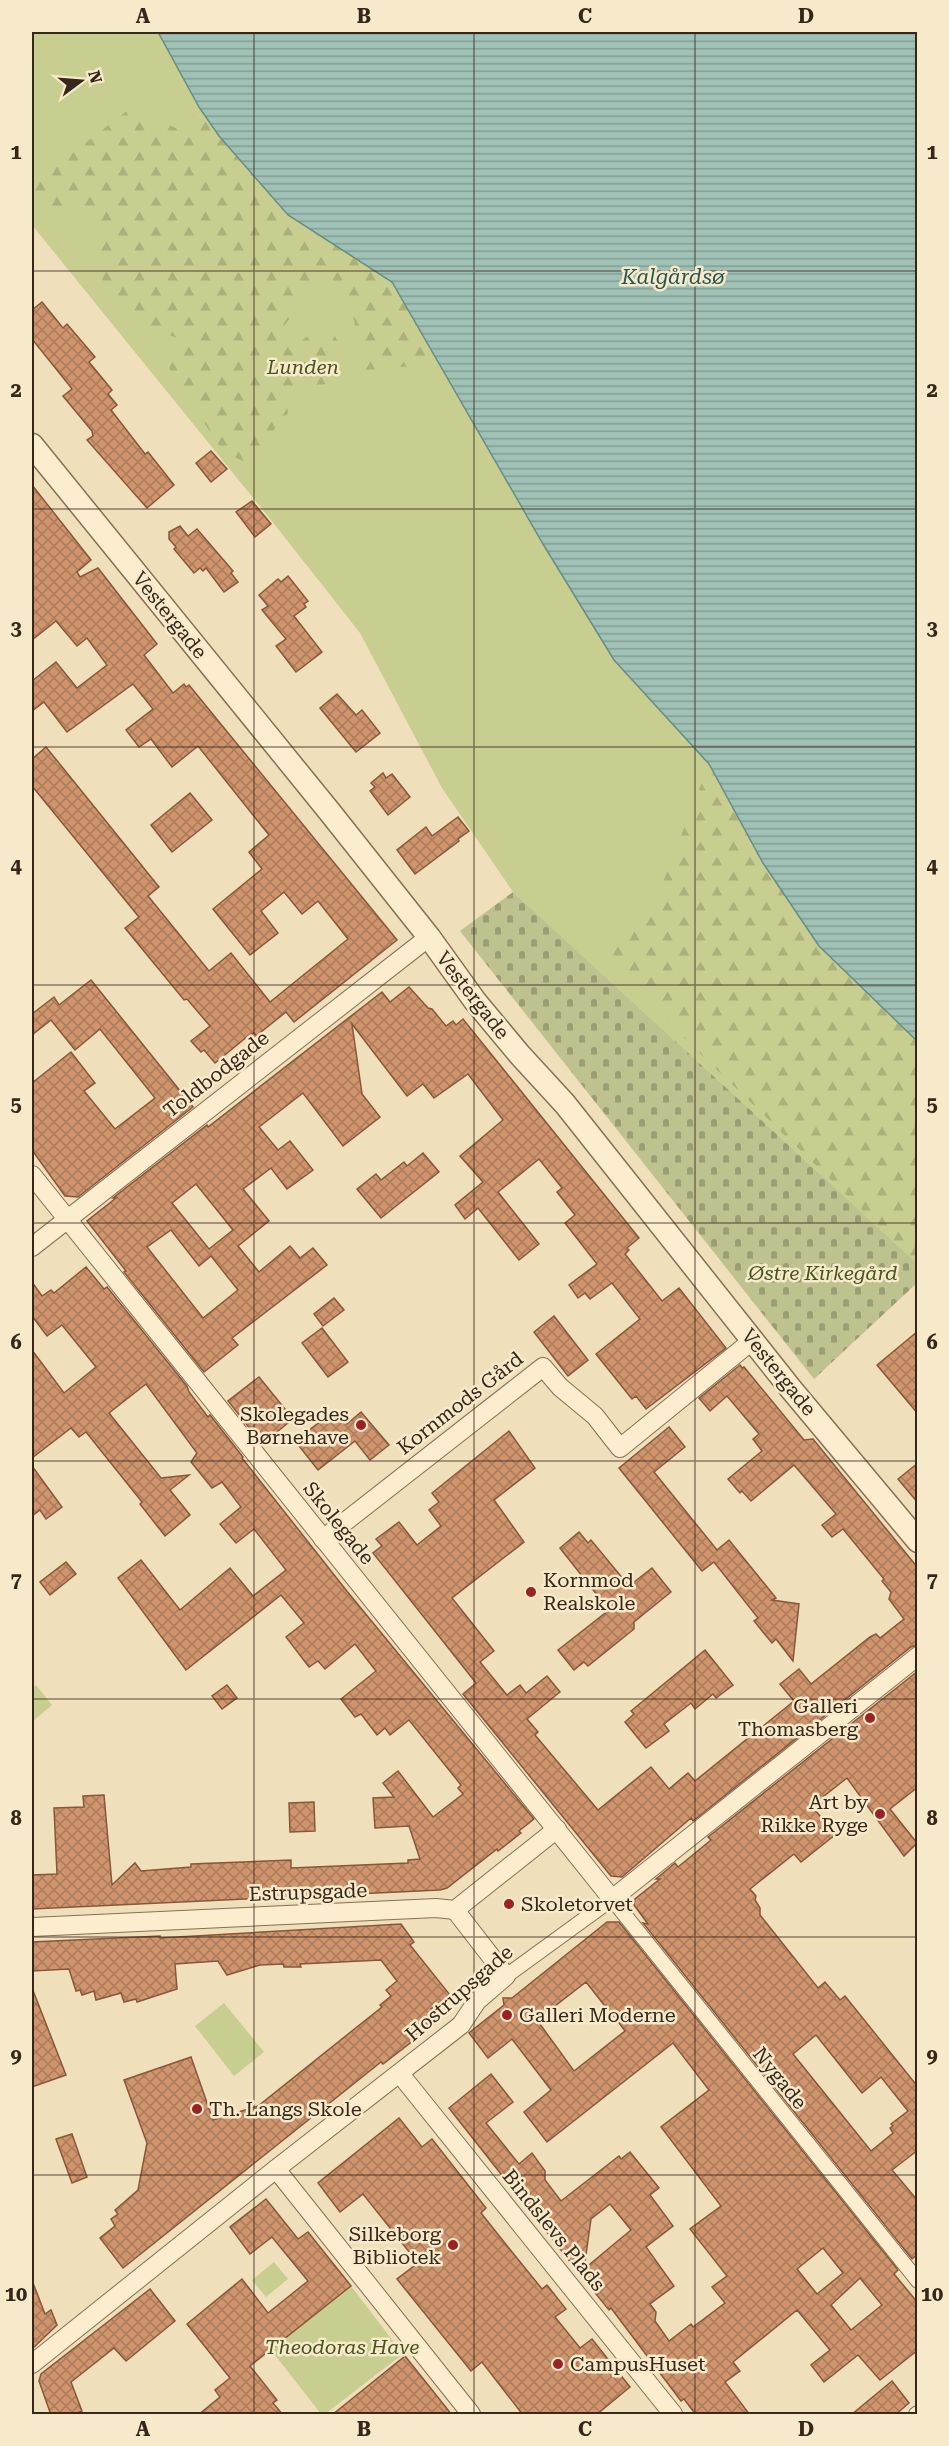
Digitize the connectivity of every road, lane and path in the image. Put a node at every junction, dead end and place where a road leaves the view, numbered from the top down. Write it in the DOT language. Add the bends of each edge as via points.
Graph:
graph roads {
  1 [pos="32,445"];
  2 [pos="429,937"];
  3 [pos="32,1176"];
  4 [pos="67,1220"];
  5 [pos="32,1247"];
  6 [pos="753,1340"];
  7 [pos="323,1539"];
  8 [pos="918,1541"];
  9 [pos="918,1656"];
  10 [pos="557,1829"];
  11 [pos="612,1899"];
  12 [pos="455,1910"];
  13 [pos="32,1927"];
  14 [pos="506,1976"];
  15 [pos="400,2074"];
  16 [pos="276,2169"];
  17 [pos="918,2281"];
  18 [pos="32,2364"];
  19 [pos="471,2415"];
  20 [pos="673,2415"];
  1 -- 2 [label="street, Vestergade"];
  2 -- 4 [label="street, Toldbodgade"];
  2 -- 6 [label="street, Vestergade" via="475,1001 565,1104"];
  3 -- 4 [label="street, Skolegade"];
  4 -- 5 [label="street, Toldbodgade"];
  4 -- 7 [label="street, Skolegade"];
  6 -- 7 [label="street, Kornmods Gård" via="620,1448 595,1416 543,1367"];
  6 -- 8 [label="street, Vestergade"];
  7 -- 10 [label="street, Skolegade"];
  9 -- 11 [label="street, Hostrupsgade"];
  10 -- 11 [label="street, Skolegade"];
  10 -- 12 [label="street"];
  11 -- 14 [label="street, Hostrupsgade"];
  11 -- 17 [label="street, Nygade"];
  12 -- 13 [label="street, Estrupsgade"];
  12 -- 14 [label="street"];
  14 -- 15 [label="street, Hostrupsgade" via="477,2001 461,2025"];
  15 -- 16 [label="street, Hostrupsgade"];
  15 -- 20 [label="street, Bindslevs Plads"];
  16 -- 18 [label="street, Hostrupsgade"];
  16 -- 19 [label="street"];
}
